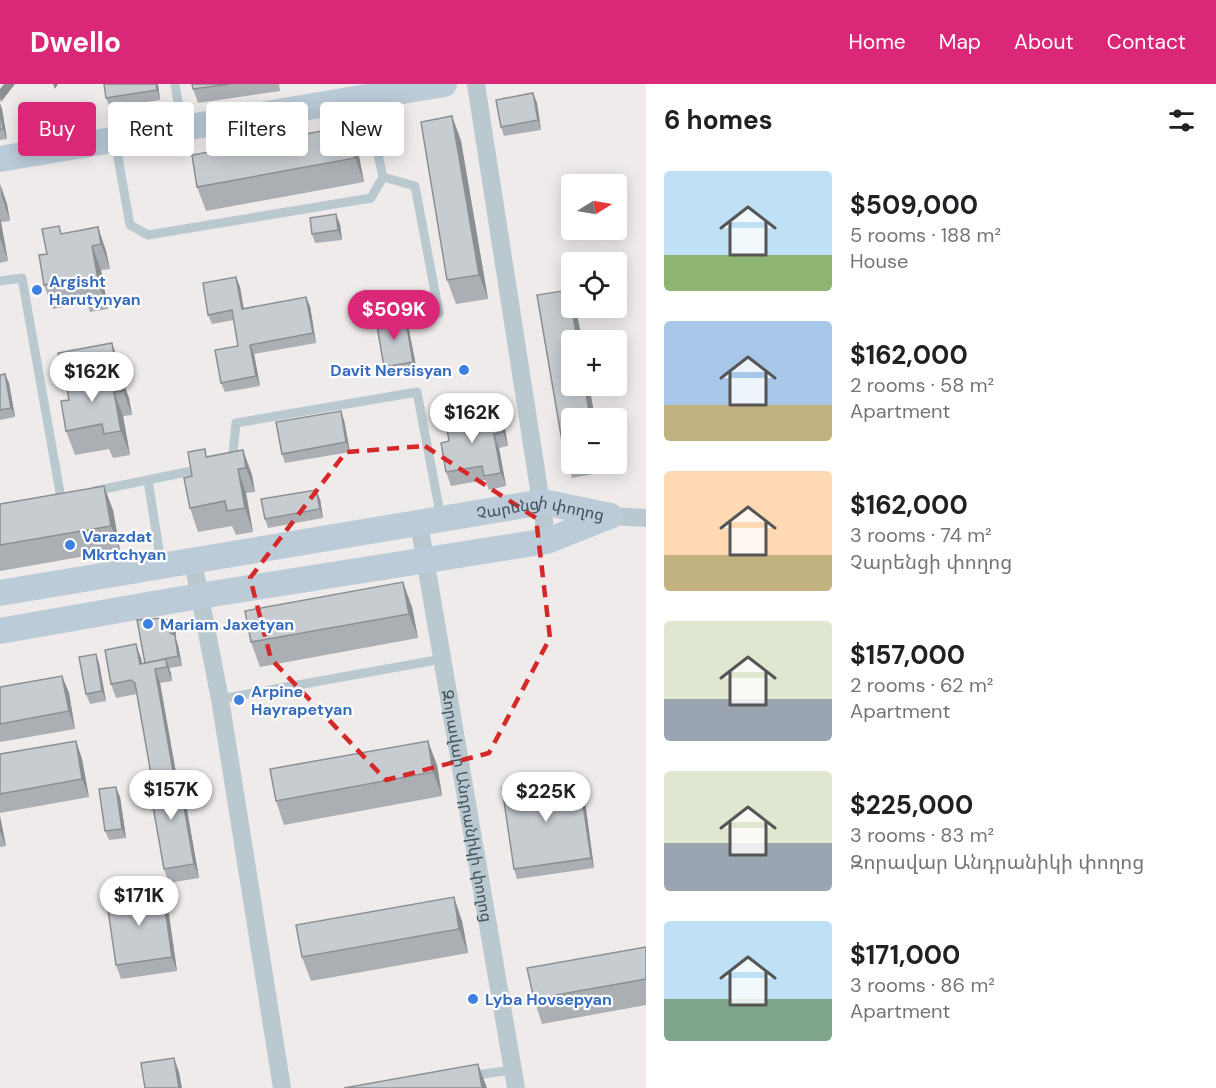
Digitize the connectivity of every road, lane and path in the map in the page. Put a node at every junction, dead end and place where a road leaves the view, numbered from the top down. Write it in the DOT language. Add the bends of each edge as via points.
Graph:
graph roads {
  1 [pos="175,84"];
  2 [pos="444,84"];
  3 [pos="476,84"];
  4 [pos="366,97"];
  5 [pos="178,102"];
  6 [pos="194,125"];
  7 [pos="108,140"];
  8 [pos="118,156"];
  9 [pos="0,159"];
  10 [pos="383,177"];
  11 [pos="0,281"];
  12 [pos="439,314"];
  13 [pos="222,465"];
  14 [pos="211,467"];
  15 [pos="148,480"];
  16 [pos="83,493"];
  17 [pos="72,495"];
  18 [pos="543,502"];
  19 [pos="610,516"];
  20 [pos="646,518"];
  21 [pos="430,522"];
  22 [pos="547,541"];
  23 [pos="193,562"];
  24 [pos="426,562"];
  25 [pos="161,568"];
  26 [pos="0,593"];
  27 [pos="199,596"];
  28 [pos="0,631"];
  29 [pos="442,659"];
  30 [pos="219,699"];
  31 [pos="456,1078"];
  32 [pos="514,1079"];
  33 [pos="282,1088"];
  1 -- 5 [label="lane"];
  2 -- 4 [label="street"];
  3 -- 18 [label="street"];
  4 -- 6 [label="street"];
  4 -- 10 [label="lane"];
  7 -- 9 [label="street"];
  8 -- 10 [label="lane" via="130,225 148,235 371,198"];
  10 -- 12 [label="lane" via="415,186"];
  11 -- 17 [label="lane" via="22,278 56,499"];
  13 -- 21 [label="lane" via="232,463 236,423 417,392"];
  14 -- 15 [label="lane"];
  15 -- 16 [label="lane"];
  15 -- 25 [label="lane"];
  18 -- 19 [label="street, Չարենցի փողոց"];
  18 -- 21 [label="street, Չարենցի փողոց"];
  18 -- 22 [label="street"];
  19 -- 20 [label="street"];
  19 -- 22 [label="street, Չարենցի փողոց"];
  21 -- 23 [label="street, Չարենցի փողոց"];
  21 -- 24 [label="street, Զորավար Անդրանիկի փողոց"];
  22 -- 24 [label="street, Չարենցի փողոց"];
  23 -- 25 [label="street, Չարենցի փողոց"];
  23 -- 27 [label="street"];
  24 -- 27 [label="street, Չարենցի փողոց"];
  24 -- 29 [label="street, Զորավար Անդրանիկի փողոց"];
  25 -- 26 [label="street, Չարենցի փողոց"];
  27 -- 28 [label="street, Չարենցի փողոց"];
  27 -- 30 [label="street"];
  29 -- 30 [label="lane"];
  29 -- 32 [label="street, Զորավար Անդրանիկի փողոց"];
  30 -- 33 [label="street"];
  31 -- 32 [label="lane"];
}
